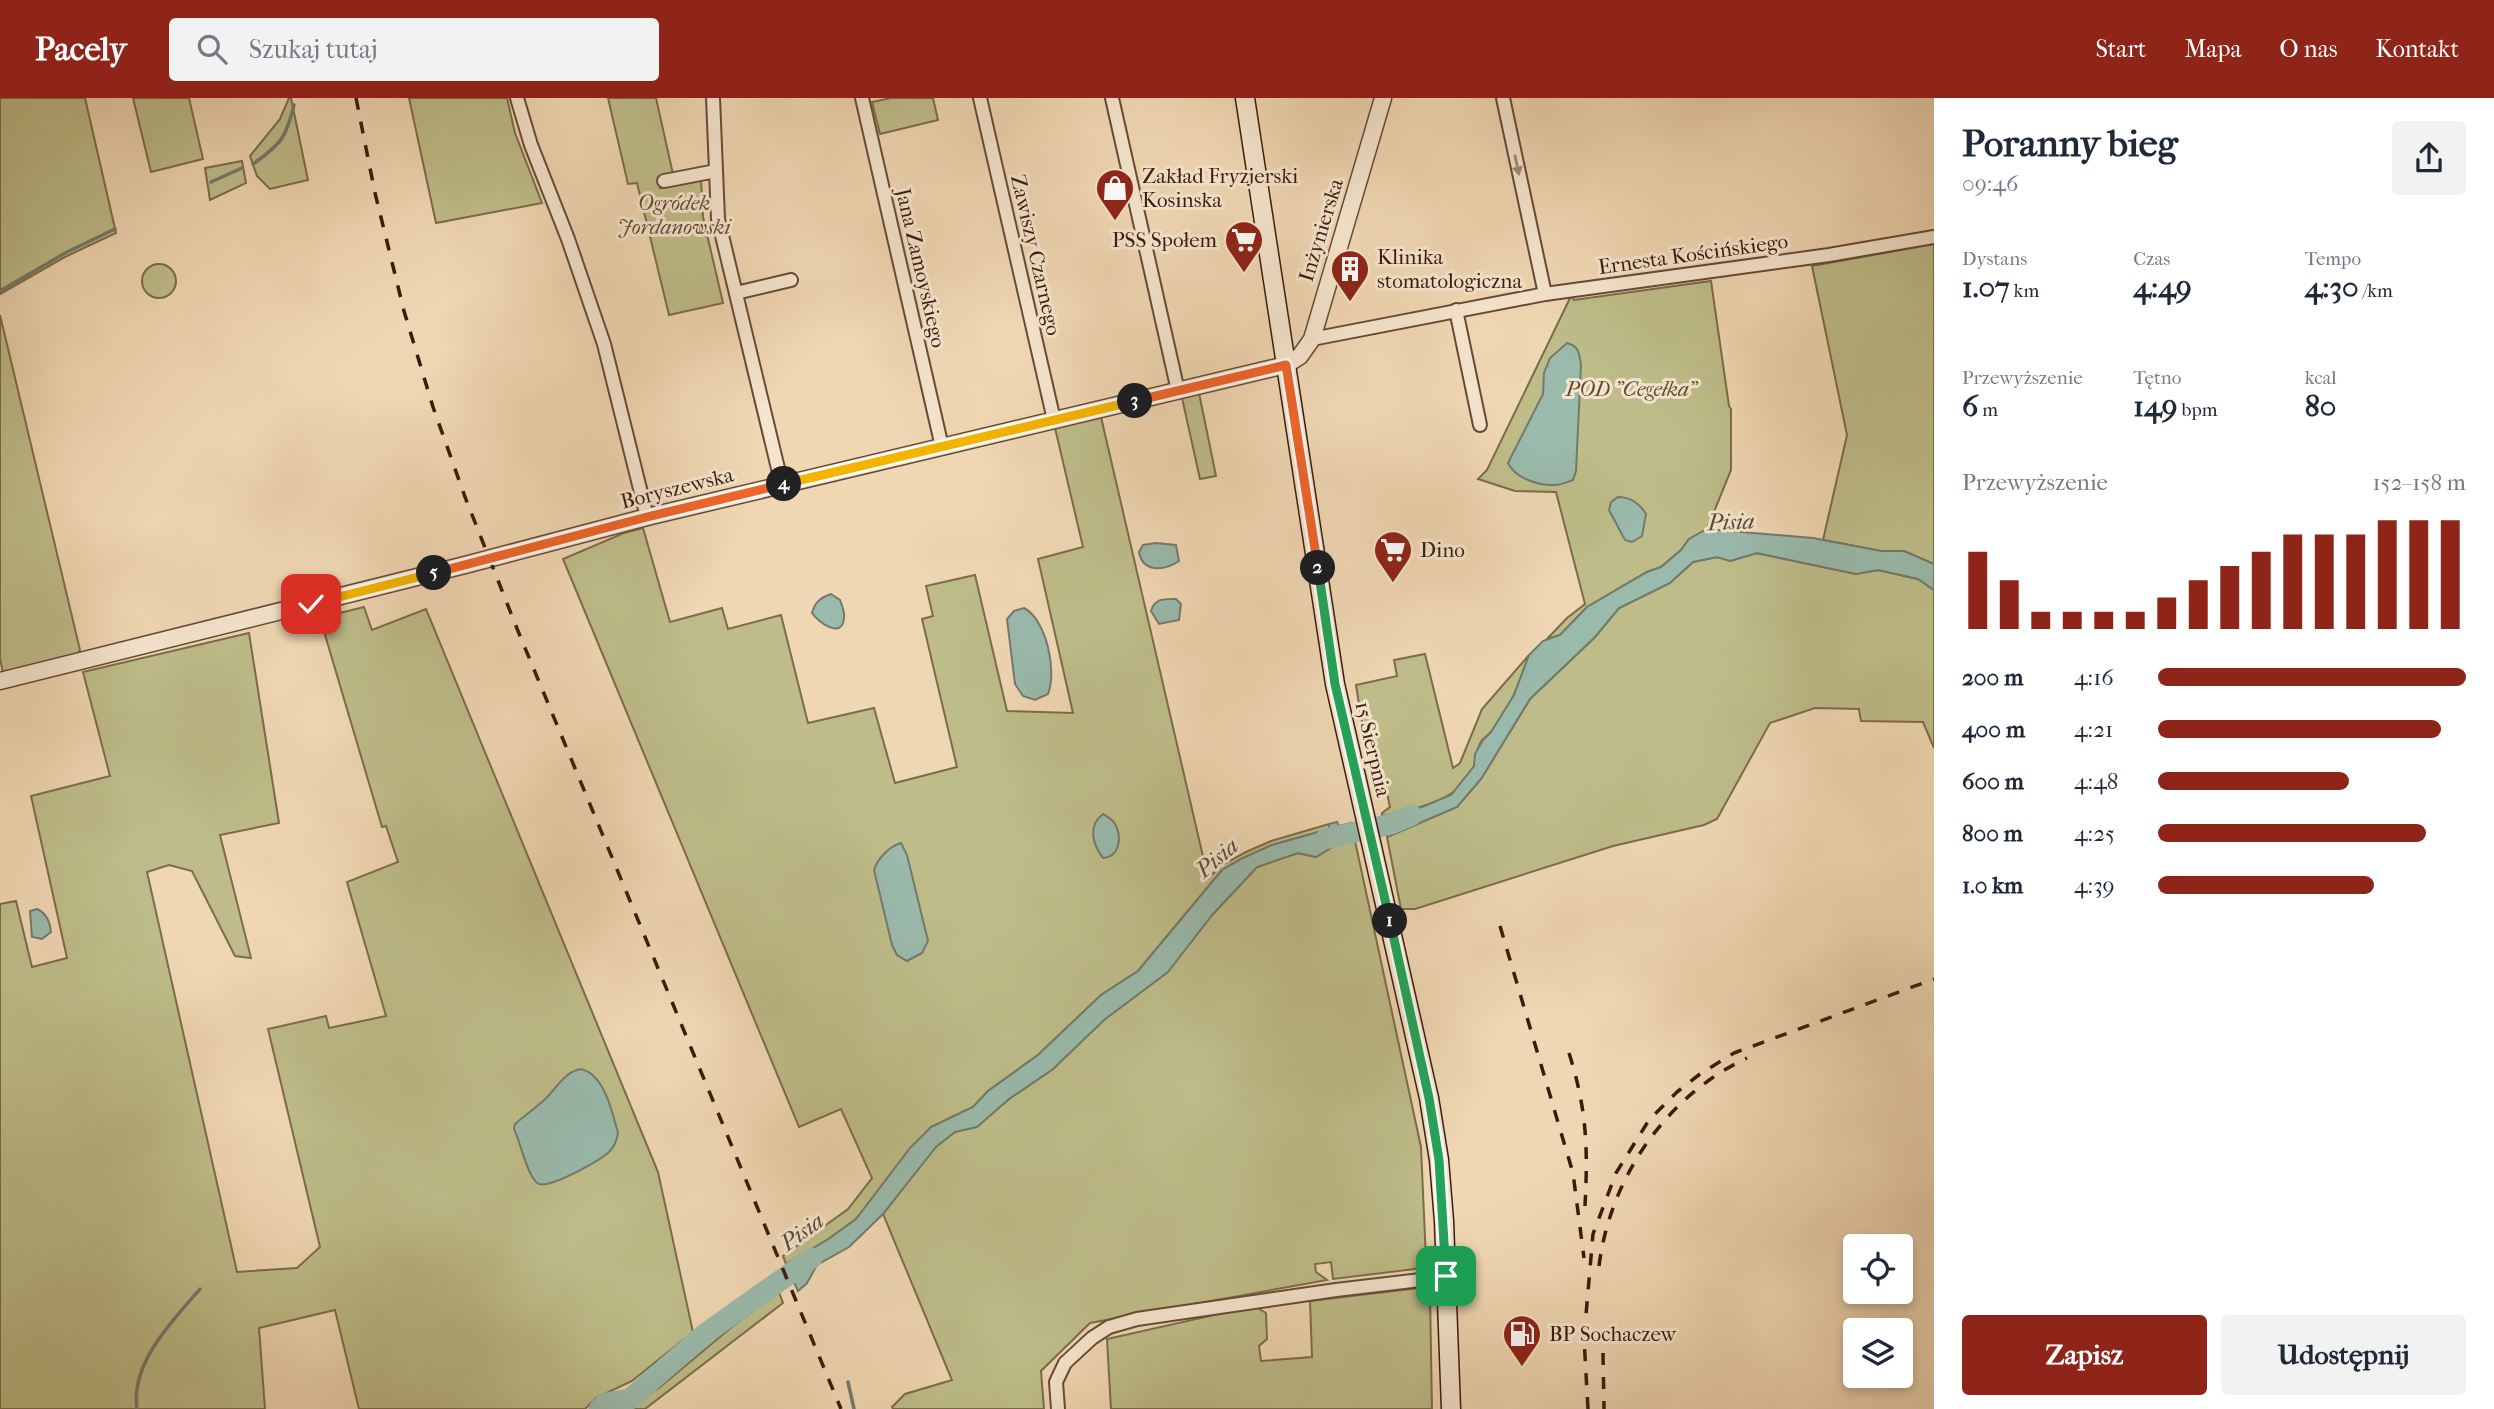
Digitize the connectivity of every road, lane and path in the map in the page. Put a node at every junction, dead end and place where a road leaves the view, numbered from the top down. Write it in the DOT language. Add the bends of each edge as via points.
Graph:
graph roads {
  1 [pos="517,98"];
  2 [pos="713,98"];
  3 [pos="862,98"];
  4 [pos="980,98"];
  5 [pos="1112,98"];
  6 [pos="1245,98"];
  7 [pos="1383,98"];
  8 [pos="1503,98"];
  9 [pos="716,171"];
  10 [pos="664,181"];
  11 [pos="1934,237"];
  12 [pos="791,280"];
  13 [pos="736,293"];
  14 [pos="1545,294"];
  15 [pos="1456,310"];
  16 [pos="1312,339"];
  17 [pos="1286,365"];
  18 [pos="1178,391"];
  19 [pos="1054,420"];
  20 [pos="1480,425"];
  21 [pos="942,447"];
  22 [pos="782,485"];
  23 [pos="647,517"];
  24 [pos="0,681"];
  25 [pos="1446,1276"];
  26 [pos="1058,1409"];
  27 [pos="1451,1409"];
  1 -- 23 [label="street" via="604,344"];
  2 -- 9 [label="street"];
  3 -- 21 [label="street, Jana Zamoyskiego"];
  4 -- 19 [label="street, Zawiszy Czarnego"];
  5 -- 18 [label="street"];
  6 -- 17 [label="main road, 15 Sierpnia"];
  7 -- 16 [label="street, Inżynierska"];
  8 -- 14 [label="street, one-way"];
  9 -- 10 [label="street"];
  9 -- 13 [label="street" via="718,219"];
  11 -- 14 [label="street, Ernesta Kościńskiego"];
  12 -- 13 [label="street"];
  13 -- 22 [label="street"];
  14 -- 15 [label="street, Ernesta Kościńskiego"];
  15 -- 16 [label="street, Ernesta Kościńskiego"];
  15 -- 20 [label="street"];
  16 -- 17 [label="street, Inżynierska" via="1300,356"];
  17 -- 18 [label="street, Boryszewska"];
  17 -- 25 [label="main road, 15 Sierpnia" via="1331,663 1436,1139"];
  18 -- 19 [label="street, Boryszewska"];
  19 -- 21 [label="street, Boryszewska"];
  21 -- 22 [label="street, Boryszewska"];
  22 -- 23 [label="street, Boryszewska"];
  23 -- 24 [label="street, Boryszewska"];
  25 -- 26 [label="street" via="1157,1316 1109,1327 1065,1363 1056,1382"];
  25 -- 27 [label="main road, 15 Sierpnia"];
}
